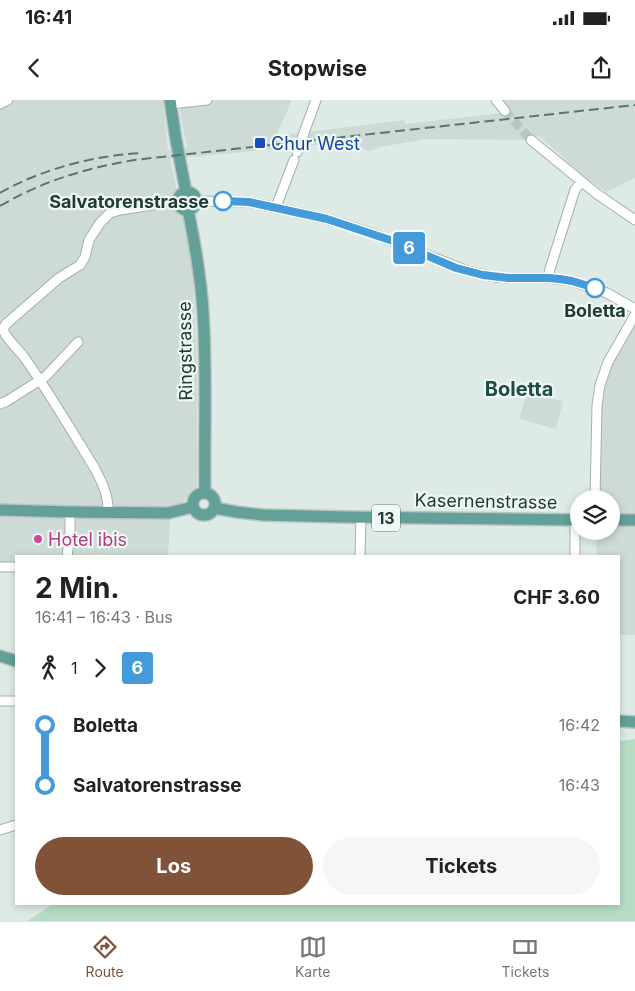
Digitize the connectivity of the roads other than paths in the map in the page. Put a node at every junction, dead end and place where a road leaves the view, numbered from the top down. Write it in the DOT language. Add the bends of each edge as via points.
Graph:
graph roads {
  1 [pos="8,100"];
  2 [pos="208,100"];
  3 [pos="316,100"];
  4 [pos="496,100"];
  5 [pos="171,102"];
  6 [pos="0,104"];
  7 [pos="505,111"];
  8 [pos="531,140"];
  9 [pos="581,182"];
  10 [pos="182,196"];
  11 [pos="192,206"];
  12 [pos="276,207"];
  13 [pos="635,220"];
  14 [pos="548,278"];
  15 [pos="635,309"];
  16 [pos="635,315"];
  17 [pos="2,329"];
  18 [pos="78,342"];
  19 [pos="40,380"];
  20 [pos="0,404"];
  21 [pos="595,490"];
  22 [pos="204,493"];
  23 [pos="193,507"];
  24 [pos="214,508"];
  25 [pos="0,510"];
  26 [pos="70,512"];
  27 [pos="108,513"];
  28 [pos="361,517"];
  29 [pos="570,520"];
  30 [pos="620,520"];
  31 [pos="635,520"];
  32 [pos="576,540"];
  33 [pos="67,555"];
  34 [pos="360,555"];
  35 [pos="575,555"];
  36 [pos="0,567"];
  37 [pos="15,567"];
  38 [pos="0,656"];
  39 [pos="15,661"];
  40 [pos="0,701"];
  41 [pos="15,701"];
  42 [pos="620,721"];
  43 [pos="635,722"];
  44 [pos="15,825"];
  45 [pos="0,830"];
  1 -- 6 [label="street"];
  2 -- 5 [label="street"];
  3 -- 12 [label="street"];
  4 -- 7 [label="street"];
  5 -- 10 [label="main road"];
  8 -- 9 [label="street"];
  9 -- 13 [label="street"];
  9 -- 14 [label="street" via="575,190"];
  10 -- 11 [label="main road" via="193,194"];
  10 -- 11 [label="main road" via="180,207 184,210"];
  10 -- 17 [label="street" via="112,212 91,237 80,265 59,278"];
  11 -- 12 [label="street" via="241,201"];
  11 -- 22 [label="main road, Ringstrasse" via="204,319"];
  12 -- 14 [label="street" via="356,228 483,275"];
  14 -- 15 [label="street" via="593,287"];
  16 -- 21 [label="street" via="608,362 600,385"];
  17 -- 19 [label="street"];
  18 -- 19 [label="street"];
  19 -- 20 [label="street"];
  19 -- 27 [label="street" via="102,482"];
  22 -- 23 [label="main road" via="194,498"];
  22 -- 24 [label="main road" via="213,498"];
  23 -- 24 [label="main road" via="202,515 210,514"];
  23 -- 27 [label="main road" via="168,513"];
  24 -- 28 [label="main road, Kasernenstrasse / 13" via="263,515"];
  25 -- 26 [label="main road"];
  26 -- 27 [label="main road"];
  26 -- 33 [label="street"];
  28 -- 29 [label="main road, Kasernenstrasse / 13"];
  28 -- 34 [label="street"];
  30 -- 31 [label="main road"];
  32 -- 35 [label="street"];
  36 -- 37 [label="street"];
  38 -- 39 [label="main road"];
  40 -- 41 [label="street"];
  42 -- 43 [label="main road"];
  44 -- 45 [label="street"];
}
